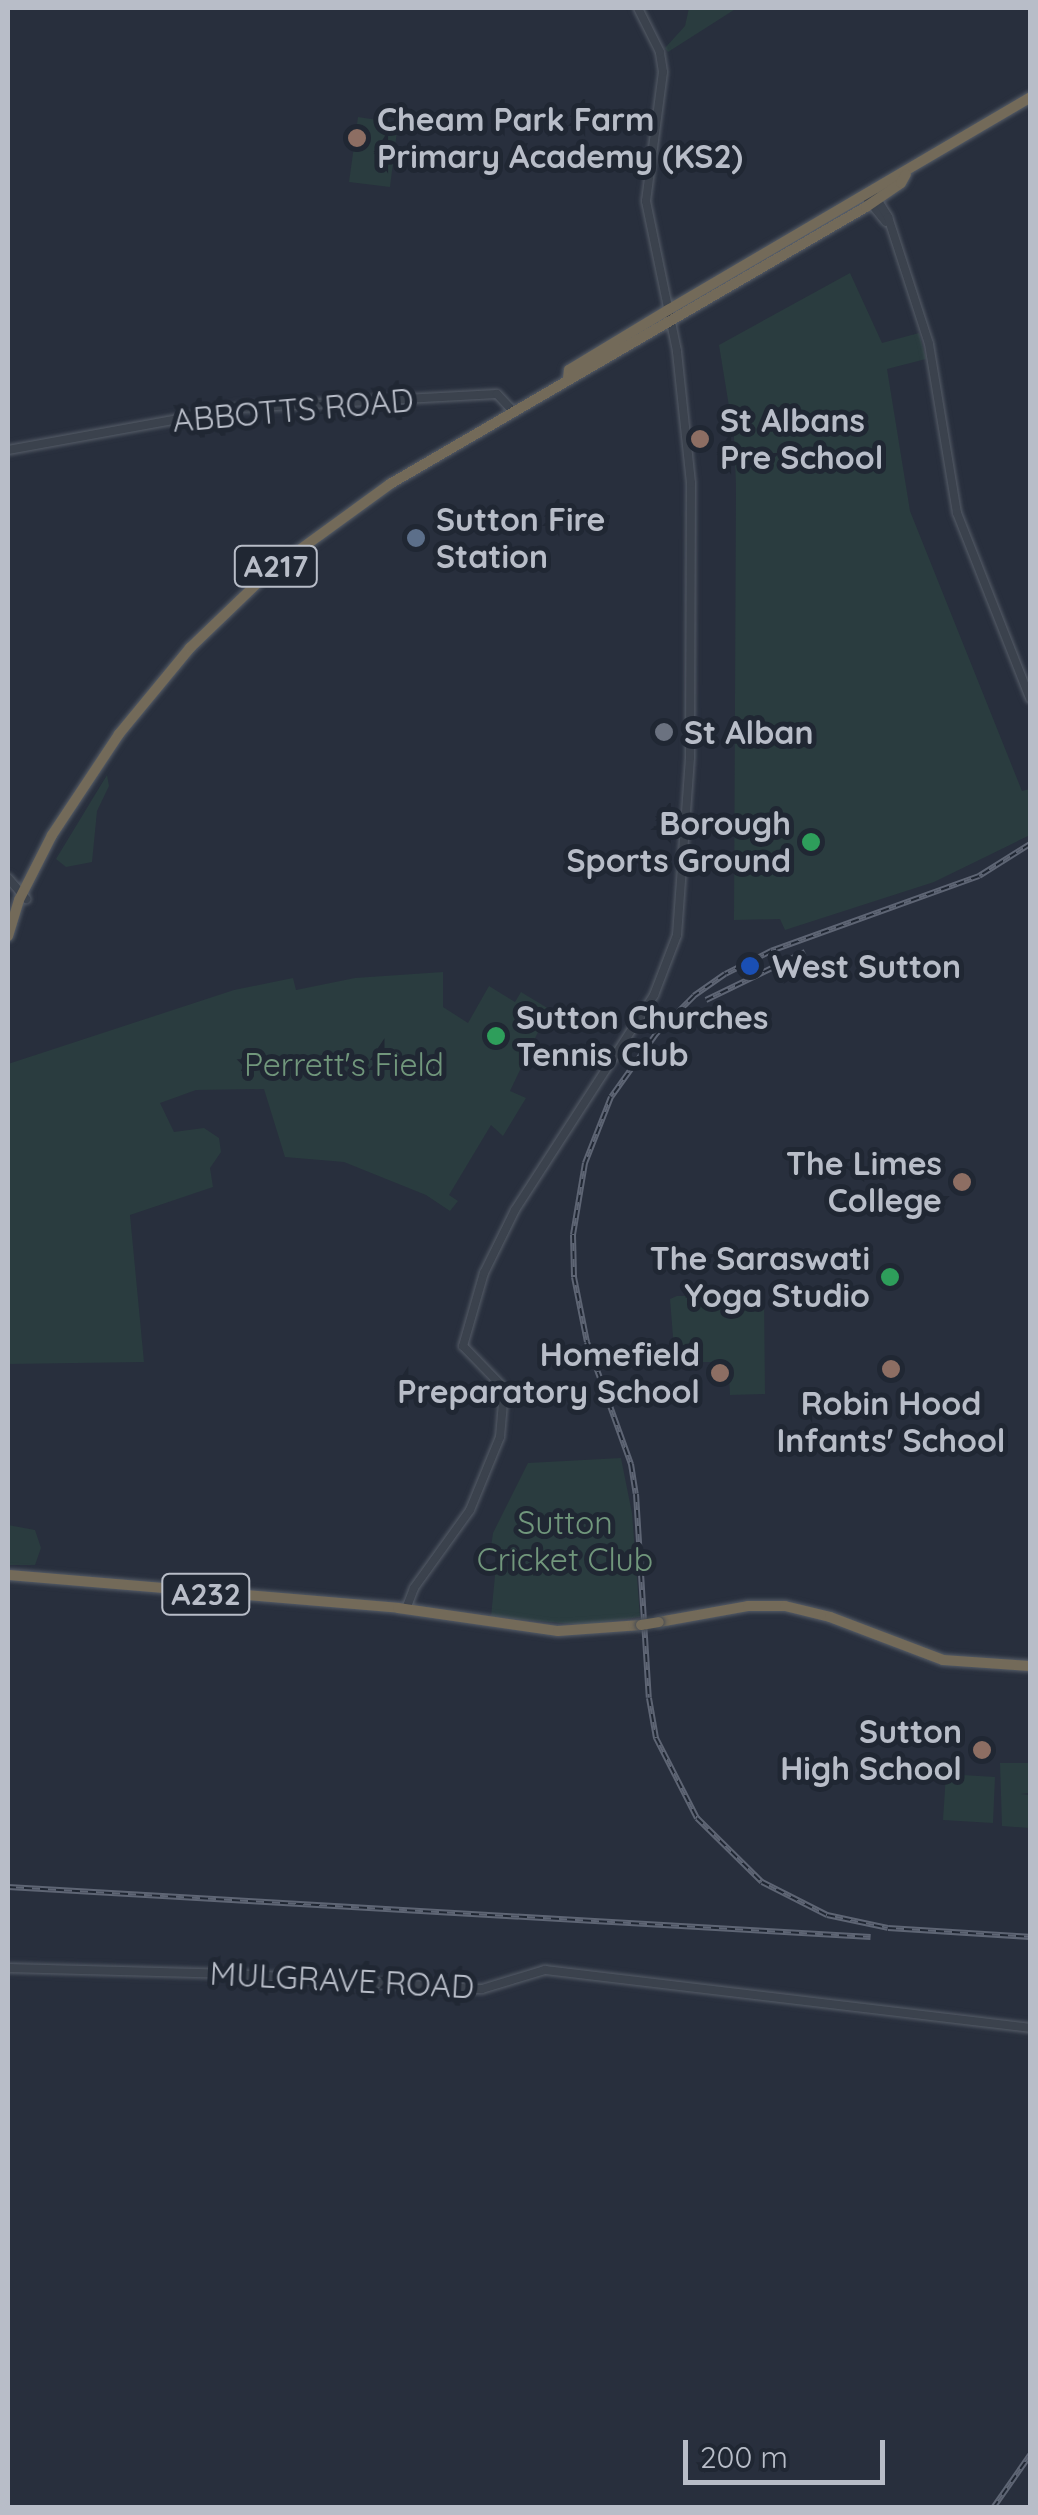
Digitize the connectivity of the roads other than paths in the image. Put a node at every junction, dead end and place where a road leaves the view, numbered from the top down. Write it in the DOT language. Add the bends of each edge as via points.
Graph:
graph roads {
  1 [pos="638,8"];
  2 [pos="1030,98"];
  3 [pos="871,197"];
  4 [pos="670,315"];
  5 [pos="513,411"];
  6 [pos="8,450"];
  7 [pos="1030,698"];
  8 [pos="56,832"];
  9 [pos="8,876"];
  10 [pos="31,876"];
  11 [pos="23,900"];
  12 [pos="8,936"];
  13 [pos="8,1576"];
  14 [pos="406,1609"];
  15 [pos="1030,1666"];
  16 [pos="8,1968"];
  17 [pos="1030,2028"];
  1 -- 4 [label="street" via="663,72 646,200"];
  2 -- 3 [label="highway, A217"];
  3 -- 4 [label="highway, A217"];
  3 -- 7 [label="street" via="928,344 957,513"];
  4 -- 5 [label="highway, A217" via="594,369"];
  4 -- 14 [label="street" via="691,482 690,757 677,935 654,994 515,1210 484,1273 463,1346 500,1384 500,1437 470,1510"];
  5 -- 6 [label="street, ABBOTTS ROAD" via="497,394 239,408"];
  5 -- 8 [label="highway, A217" via="339,518 254,586 136,712"];
  8 -- 10 [label="highway, A217"];
  8 -- 11 [label="highway, A217"];
  9 -- 10 [label="street"];
  9 -- 11 [label="street"];
  10 -- 11 [label="highway, A217"];
  11 -- 12 [label="highway, A217"];
  13 -- 14 [label="highway, A232"];
  14 -- 15 [label="highway, A232, bridge" via="558,1630 785,1606 943,1660"];
  16 -- 17 [label="street, MULGRAVE ROAD" via="482,1989 545,1970"];
}
